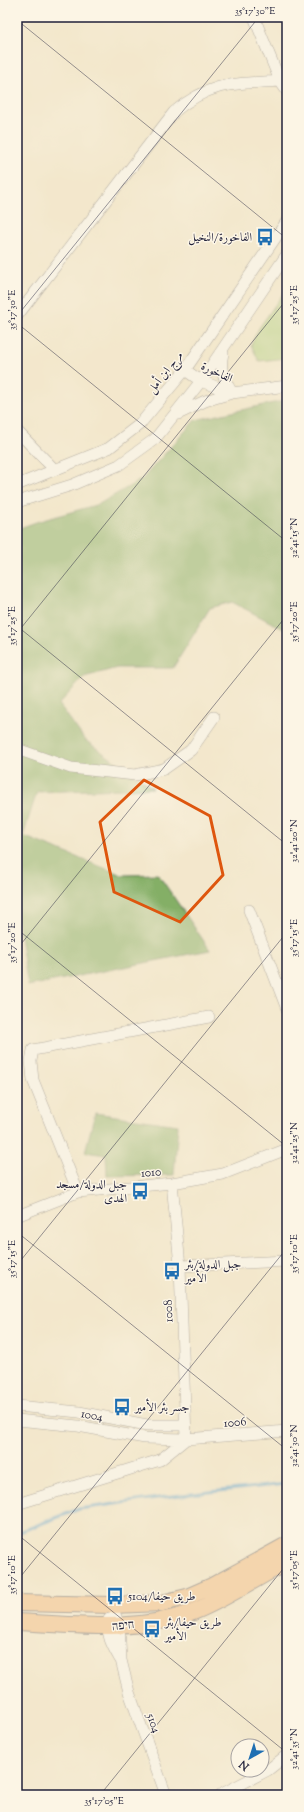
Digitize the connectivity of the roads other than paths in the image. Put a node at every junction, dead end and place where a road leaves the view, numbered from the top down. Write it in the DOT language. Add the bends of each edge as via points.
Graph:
graph roads {
  1 [pos="254,17"];
  2 [pos="284,79"];
  3 [pos="287,91"];
  4 [pos="287,221"];
  5 [pos="287,254"];
  6 [pos="17,316"];
  7 [pos="224,348"];
  8 [pos="185,370"];
  9 [pos="201,381"];
  10 [pos="287,386"];
  11 [pos="232,393"];
  12 [pos="174,417"];
  13 [pos="17,431"];
  14 [pos="54,469"];
  15 [pos="17,484"];
  16 [pos="17,502"];
  17 [pos="214,717"];
  18 [pos="17,748"];
  19 [pos="249,910"];
  20 [pos="287,1009"];
  21 [pos="209,1017"];
  22 [pos="287,1149"];
  23 [pos="172,1183"];
  24 [pos="78,1192"];
  25 [pos="17,1216"];
  26 [pos="287,1261"];
  27 [pos="180,1266"];
  28 [pos="17,1406"];
  29 [pos="17,1420"];
  30 [pos="185,1425"];
  31 [pos="287,1431"];
  32 [pos="186,1439"];
  33 [pos="17,1504"];
  34 [pos="287,1545"];
  35 [pos="287,1562"];
  36 [pos="17,1603"];
  37 [pos="112,1606"];
  38 [pos="17,1622"];
  39 [pos="113,1627"];
  40 [pos="287,1755"];
  41 [pos="166,1795"];
  42 [pos="220,1795"];
  1 -- 2 [label="street"];
  2 -- 3 [label="street"];
  2 -- 6 [label="street" via="226,85 202,92 174,112"];
  4 -- 8 [label="street, مرج ابن أمل"];
  5 -- 7 [label="street"];
  7 -- 9 [label="street"];
  7 -- 11 [label="street" via="220,366"];
  8 -- 9 [label="street, الفاخورة"];
  8 -- 14 [label="street, مرج ابن أمل" via="140,424 109,448"];
  9 -- 11 [label="street, الفاخورة"];
  9 -- 12 [label="street"];
  10 -- 11 [label="street, الفاخورة"];
  11 -- 12 [label="street" via="205,401"];
  12 -- 16 [label="street" via="155,439 119,465 72,485"];
  13 -- 14 [label="street"];
  14 -- 15 [label="street, مرج ابن أمل"];
  17 -- 18 [label="street" via="190,750 164,769 135,775 71,768"];
  19 -- 20 [label="street"];
  21 -- 24 [label="street" via="33,1050 33,1080"];
  22 -- 23 [label="street, 1010" via="223,1174"];
  23 -- 24 [label="street, 1010"];
  23 -- 27 [label="street, 1008"];
  24 -- 25 [label="street, 1010"];
  26 -- 27 [label="street"];
  27 -- 30 [label="street, 1008"];
  28 -- 30 [label="street, 1004" via="79,1412 147,1425"];
  29 -- 32 [label="street, 1004" via="78,1426 145,1438"];
  30 -- 32 [label="street, 1008"];
  31 -- 32 [label="street, 1006"];
  32 -- 33 [label="street" via="160,1460"];
  34 -- 37 [label="highway, חיפה" via="187,1597 162,1603"];
  35 -- 39 [label="highway, חיפה" via="220,1600 192,1612 168,1620"];
  36 -- 37 [label="highway, חיפה"];
  37 -- 39 [label="street, 5104"];
  38 -- 39 [label="highway, חיפה"];
  39 -- 41 [label="street, 5104" via="129,1692"];
  40 -- 42 [label="street" via="268,1770"];
}
